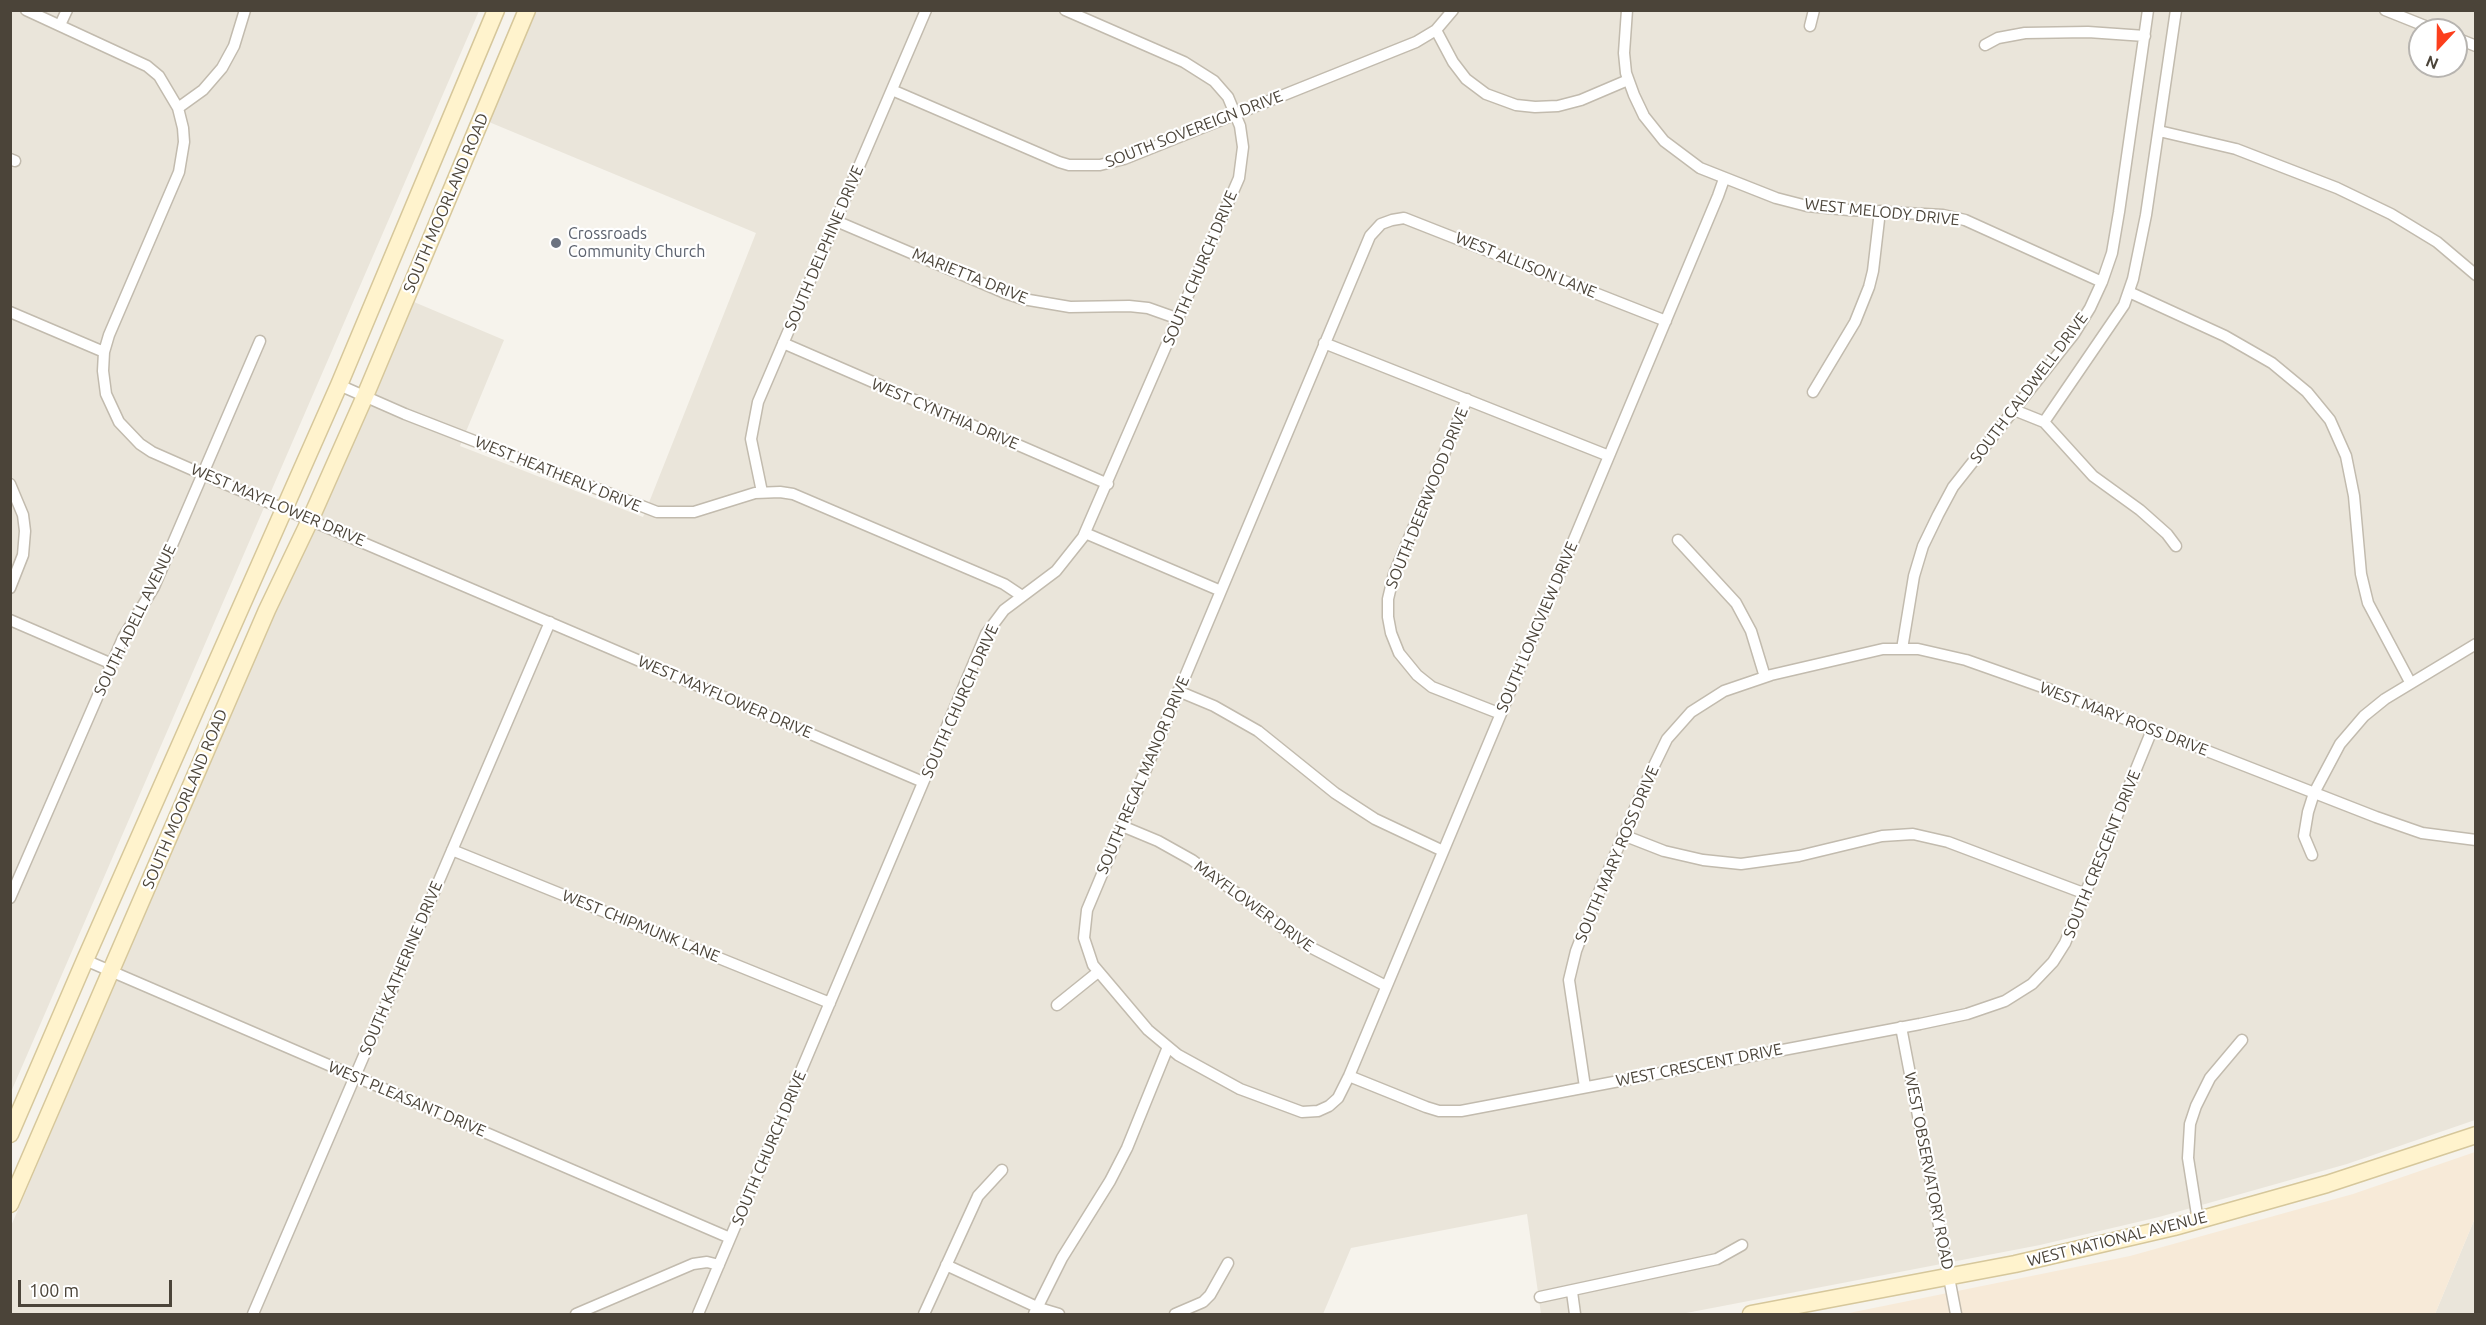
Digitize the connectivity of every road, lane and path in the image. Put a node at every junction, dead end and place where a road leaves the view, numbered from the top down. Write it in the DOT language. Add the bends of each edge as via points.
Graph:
graph roads {
  1 [pos="26,10"];
  2 [pos="67,10"];
  3 [pos="245,10"];
  4 [pos="496,10"];
  5 [pos="527,10"];
  6 [pos="926,10"];
  7 [pos="1065,10"];
  8 [pos="1453,10"];
  9 [pos="1627,10"];
  10 [pos="1814,10"];
  11 [pos="2148,10"];
  12 [pos="2176,10"];
  13 [pos="2385,10"];
  14 [pos="2408,19"];
  15 [pos="60,25"];
  16 [pos="1810,26"];
  17 [pos="1436,30"];
  18 [pos="2145,36"];
  19 [pos="1985,45"];
  20 [pos="1628,80"];
  21 [pos="892,90"];
  22 [pos="178,108"];
  23 [pos="1236,114"];
  24 [pos="2160,131"];
  25 [pos="1724,179"];
  26 [pos="1880,211"];
  27 [pos="836,220"];
  28 [pos="1385,222"];
  29 [pos="2475,275"];
  30 [pos="2102,282"];
  31 [pos="2129,292"];
  32 [pos="10,312"];
  33 [pos="1179,319"];
  34 [pos="1666,321"];
  35 [pos="260,341"];
  36 [pos="783,343"];
  37 [pos="1324,344"];
  38 [pos="105,352"];
  39 [pos="339,385"];
  40 [pos="1813,392"];
  41 [pos="365,396"];
  42 [pos="1467,399"];
  43 [pos="2014,410"];
  44 [pos="2044,422"];
  45 [pos="1609,456"];
  46 [pos="202,474"];
  47 [pos="10,484"];
  48 [pos="1108,484"];
  49 [pos="762,492"];
  50 [pos="284,507"];
  51 [pos="311,518"];
  52 [pos="1085,533"];
  53 [pos="1678,540"];
  54 [pos="2176,546"];
  55 [pos="10,588"];
  56 [pos="1221,591"];
  57 [pos="1022,596"];
  58 [pos="10,620"];
  59 [pos="550,622"];
  60 [pos="2475,644"];
  61 [pos="1902,649"];
  62 [pos="112,664"];
  63 [pos="1765,677"];
  64 [pos="2410,682"];
  65 [pos="1178,691"];
  66 [pos="1501,714"];
  67 [pos="2151,730"];
  68 [pos="923,782"];
  69 [pos="2314,793"];
  70 [pos="1122,826"];
  71 [pos="1623,835"];
  72 [pos="2475,840"];
  73 [pos="452,850"];
  74 [pos="1443,851"];
  75 [pos="2312,855"];
  76 [pos="2086,894"];
  77 [pos="10,898"];
  78 [pos="84,960"];
  79 [pos="111,972"];
  80 [pos="1098,972"];
  81 [pos="2044,972"];
  82 [pos="1386,986"];
  83 [pos="830,1003"];
  84 [pos="1057,1005"];
  85 [pos="1901,1027"];
  86 [pos="2242,1040"];
  87 [pos="1168,1047"];
  88 [pos="1349,1076"];
  89 [pos="355,1078"];
  90 [pos="1585,1087"];
  91 [pos="10,1134"];
  92 [pos="2475,1135"];
  93 [pos="1002,1170"];
  94 [pos="10,1204"];
  95 [pos="2198,1221"];
  96 [pos="730,1238"];
  97 [pos="1742,1245"];
  98 [pos="1228,1263"];
  99 [pos="719,1265"];
  100 [pos="946,1265"];
  101 [pos="1950,1276"];
  102 [pos="1572,1292"];
  103 [pos="1540,1297"];
  104 [pos="1037,1312"];
  105 [pos="253,1314"];
  106 [pos="576,1314"];
  107 [pos="698,1314"];
  108 [pos="924,1314"];
  109 [pos="1059,1314"];
  110 [pos="1175,1314"];
  111 [pos="1575,1314"];
  112 [pos="1751,1314"];
  113 [pos="1956,1314"];
  1 -- 15 [label="street, WEST MAYFLOWER DRIVE"];
  2 -- 15 [label="street"];
  3 -- 22 [label="street" via="234,46 222,68"];
  4 -- 39 [label="main road, SOUTH MOORLAND ROAD"];
  5 -- 41 [label="main road, SOUTH MOORLAND ROAD"];
  6 -- 21 [label="street, SOUTH DELPHINE DRIVE"];
  7 -- 23 [label="street" via="1199,70 1220,87"];
  8 -- 17 [label="street, SOUTH SOVEREIGN DRIVE"];
  9 -- 20 [label="street, WEST MELODY DRIVE" via="1623,43"];
  10 -- 16 [label="street"];
  11 -- 18 [label="street, SOUTH CALDWELL DRIVE"];
  12 -- 24 [label="street, SOUTH CALDWELL DRIVE"];
  13 -- 14 [label="street"];
  15 -- 22 [label="street, WEST MAYFLOWER DRIVE" via="147,66 159,76"];
  17 -- 20 [label="street" via="1466,78 1486,94 1516,105 1558,106"];
  17 -- 23 [label="street, SOUTH SOVEREIGN DRIVE" via="1416,42"];
  18 -- 19 [label="street" via="2025,33"];
  18 -- 30 [label="street, SOUTH CALDWELL DRIVE" via="2112,253"];
  20 -- 25 [label="street, WEST MELODY DRIVE" via="1644,116 1664,141 1686,159"];
  21 -- 23 [label="street, SOUTH SOVEREIGN DRIVE" via="1059,162 1090,166 1124,159"];
  21 -- 27 [label="street, SOUTH DELPHINE DRIVE"];
  22 -- 38 [label="street, WEST MAYFLOWER DRIVE" via="184,142 179,172"];
  23 -- 33 [label="street, SOUTH CHURCH DRIVE" via="1243,147 1239,178"];
  24 -- 29 [label="street" via="2236,149 2337,188 2437,242"];
  24 -- 31 [label="street, SOUTH CALDWELL DRIVE"];
  25 -- 26 [label="street, WEST MELODY DRIVE" via="1808,206"];
  25 -- 34 [label="street, SOUTH LONGVIEW DRIVE"];
  26 -- 30 [label="street, WEST MELODY DRIVE" via="1965,220"];
  26 -- 40 [label="street" via="1869,287 1855,322"];
  27 -- 33 [label="street, MARIETTA DRIVE" via="1023,299 1070,307 1148,308"];
  27 -- 36 [label="street, SOUTH DELPHINE DRIVE"];
  28 -- 34 [label="street, WEST ALLISON LANE" via="1415,222"];
  28 -- 37 [label="street, SOUTH REGAL MANOR DRIVE" via="1370,236"];
  30 -- 43 [label="street, SOUTH CALDWELL DRIVE" via="2074,334"];
  31 -- 44 [label="street, SOUTH CALDWELL DRIVE" via="2102,340"];
  31 -- 64 [label="street" via="2225,336 2272,363 2307,392 2330,420 2346,456 2355,496 2361,574 2368,603"];
  32 -- 38 [label="street"];
  33 -- 48 [label="street, SOUTH CHURCH DRIVE"];
  34 -- 45 [label="street, SOUTH LONGVIEW DRIVE"];
  35 -- 46 [label="street, SOUTH ADELL AVENUE"];
  36 -- 48 [label="street, WEST CYNTHIA DRIVE"];
  36 -- 49 [label="street, SOUTH DELPHINE DRIVE" via="753,419 753,452"];
  37 -- 42 [label="street"];
  37 -- 56 [label="street, SOUTH REGAL MANOR DRIVE"];
  38 -- 46 [label="street, WEST MAYFLOWER DRIVE" via="106,394 128,433 152,452"];
  39 -- 41 [label="street"];
  39 -- 50 [label="main road, SOUTH MOORLAND ROAD"];
  41 -- 49 [label="street, WEST HEATHERLY DRIVE" via="657,512 694,512"];
  41 -- 51 [label="main road, SOUTH MOORLAND ROAD"];
  42 -- 45 [label="street"];
  42 -- 66 [label="street, SOUTH DEERWOOD DRIVE" via="1394,574 1388,617 1399,653 1417,675 1432,687"];
  43 -- 44 [label="street"];
  43 -- 61 [label="street, SOUTH CALDWELL DRIVE" via="1953,487 1928,535 1914,576"];
  44 -- 54 [label="street" via="2093,476 2140,510"];
  45 -- 66 [label="street, SOUTH LONGVIEW DRIVE"];
  46 -- 50 [label="street, WEST MAYFLOWER DRIVE"];
  46 -- 62 [label="street, SOUTH ADELL AVENUE" via="154,587"];
  47 -- 55 [label="street" via="25,531 23,555"];
  48 -- 52 [label="street, SOUTH CHURCH DRIVE"];
  49 -- 57 [label="street, WEST HEATHERLY DRIVE" via="806,498 1004,584"];
  50 -- 51 [label="street, WEST MAYFLOWER DRIVE"];
  50 -- 78 [label="main road, SOUTH MOORLAND ROAD"];
  51 -- 59 [label="street, WEST MAYFLOWER DRIVE"];
  51 -- 79 [label="main road, SOUTH MOORLAND ROAD" via="267,610"];
  52 -- 56 [label="street"];
  52 -- 57 [label="street, SOUTH CHURCH DRIVE" via="1056,571"];
  53 -- 63 [label="street" via="1736,603"];
  56 -- 65 [label="street, SOUTH REGAL MANOR DRIVE"];
  57 -- 68 [label="street, SOUTH CHURCH DRIVE" via="1004,610 986,634"];
  58 -- 62 [label="street"];
  59 -- 68 [label="street, WEST MAYFLOWER DRIVE"];
  59 -- 73 [label="street, SOUTH KATHERINE DRIVE"];
  60 -- 64 [label="street"];
  61 -- 63 [label="street, WEST MARY ROSS DRIVE" via="1883,649"];
  61 -- 67 [label="street, WEST MARY ROSS DRIVE" via="1966,660"];
  62 -- 77 [label="street, SOUTH ADELL AVENUE"];
  63 -- 71 [label="street, SOUTH MARY ROSS DRIVE" via="1724,691 1691,712 1666,739"];
  64 -- 69 [label="street" via="2364,716 2340,744"];
  65 -- 70 [label="street, SOUTH REGAL MANOR DRIVE"];
  65 -- 74 [label="street" via="1258,731 1335,793 1375,819"];
  66 -- 74 [label="street, SOUTH LONGVIEW DRIVE"];
  67 -- 69 [label="street, WEST MARY ROSS DRIVE"];
  67 -- 76 [label="street, SOUTH CRESCENT DRIVE"];
  68 -- 83 [label="street, SOUTH CHURCH DRIVE"];
  69 -- 72 [label="street, WEST MARY ROSS DRIVE" via="2422,832"];
  69 -- 75 [label="street" via="2304,829"];
  70 -- 80 [label="street, SOUTH REGAL MANOR DRIVE" via="1084,924 1085,944"];
  70 -- 82 [label="street, MAYFLOWER DRIVE" via="1192,860 1306,945"];
  71 -- 76 [label="street" via="1665,851 1741,864 1799,856 1882,836 1913,834 1948,842"];
  71 -- 90 [label="street, SOUTH MARY ROSS DRIVE" via="1576,951 1569,980"];
  73 -- 83 [label="street, WEST CHIPMUNK LANE"];
  73 -- 89 [label="street, SOUTH KATHERINE DRIVE"];
  74 -- 82 [label="street, SOUTH LONGVIEW DRIVE"];
  76 -- 81 [label="street, SOUTH CRESCENT DRIVE" via="2065,943"];
  78 -- 79 [label="street, WEST PLEASANT DRIVE"];
  78 -- 91 [label="main road, SOUTH MOORLAND ROAD"];
  79 -- 89 [label="street, WEST PLEASANT DRIVE"];
  79 -- 94 [label="main road, SOUTH MOORLAND ROAD"];
  80 -- 84 [label="street"];
  80 -- 87 [label="street, SOUTH REGAL MANOR DRIVE" via="1148,1030"];
  81 -- 85 [label="street, WEST CRESCENT DRIVE" via="2005,1001 1967,1014"];
  82 -- 88 [label="street, SOUTH LONGVIEW DRIVE"];
  83 -- 96 [label="street, SOUTH CHURCH DRIVE"];
  85 -- 90 [label="street, WEST CRESCENT DRIVE"];
  85 -- 101 [label="street, WEST OBSERVATORY ROAD"];
  86 -- 95 [label="street" via="2210,1078 2190,1124 2188,1158"];
  87 -- 88 [label="street, SOUTH LONGVIEW DRIVE" via="1240,1089 1302,1112 1329,1106 1338,1098"];
  87 -- 104 [label="street" via="1127,1148 1062,1258"];
  88 -- 90 [label="street, WEST CRESCENT DRIVE" via="1439,1111 1493,1106"];
  89 -- 96 [label="street, WEST PLEASANT DRIVE"];
  89 -- 105 [label="street, SOUTH KATHERINE DRIVE"];
  92 -- 95 [label="main road, WEST NATIONAL AVENUE"];
  93 -- 100 [label="street" via="978,1196"];
  95 -- 101 [label="main road, WEST NATIONAL AVENUE" via="2095,1247"];
  96 -- 99 [label="street, SOUTH CHURCH DRIVE"];
  97 -- 102 [label="street" via="1717,1259"];
  98 -- 110 [label="street" via="1203,1302"];
  99 -- 106 [label="street" via="693,1264"];
  99 -- 107 [label="street, SOUTH CHURCH DRIVE"];
  100 -- 104 [label="street"];
  100 -- 108 [label="street"];
  101 -- 112 [label="main road, WEST NATIONAL AVENUE"];
  101 -- 113 [label="street, WEST OBSERVATORY ROAD"];
  102 -- 103 [label="street"];
  102 -- 111 [label="street"];
  104 -- 109 [label="street"];
}
